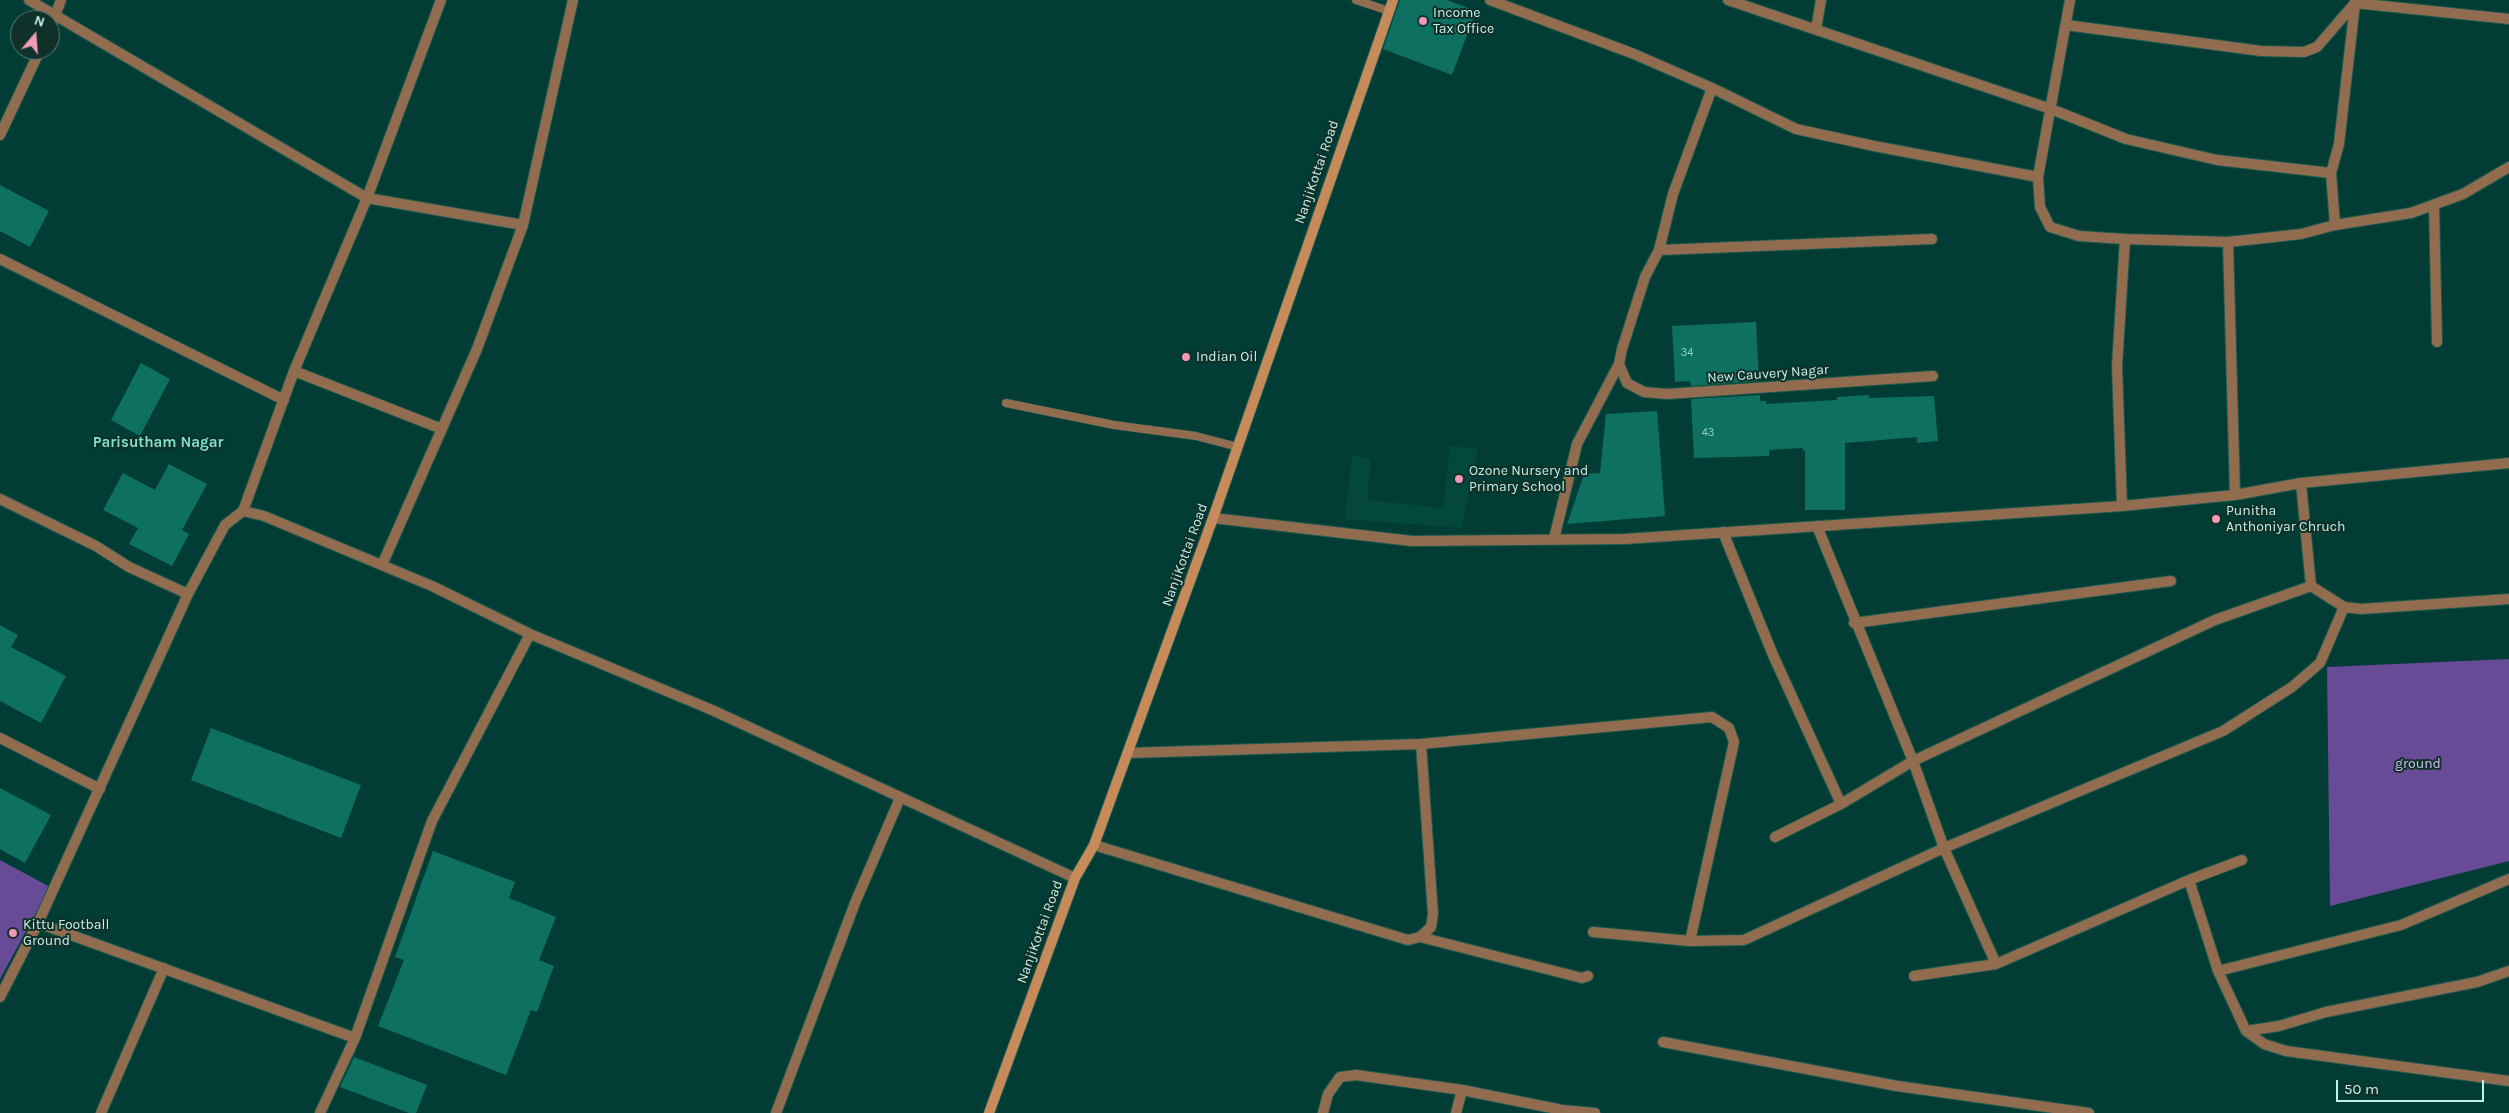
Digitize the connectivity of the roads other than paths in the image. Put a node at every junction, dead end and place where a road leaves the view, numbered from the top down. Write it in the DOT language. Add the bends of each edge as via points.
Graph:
graph roads {
  1 [pos="29,0"];
  2 [pos="441,0"];
  3 [pos="573,0"];
  4 [pos="1356,0"];
  5 [pos="1392,0"];
  6 [pos="1490,0"];
  7 [pos="1728,0"];
  8 [pos="1821,0"];
  9 [pos="2070,0"];
  10 [pos="2355,2"];
  11 [pos="47,10"];
  12 [pos="1389,11"];
  13 [pos="60,17"];
  14 [pos="2509,19"];
  15 [pos="2065,26"];
  16 [pos="1816,30"];
  17 [pos="35,60"];
  18 [pos="1712,88"];
  19 [pos="2050,109"];
  20 [pos="0,135"];
  21 [pos="2509,167"];
  22 [pos="2331,173"];
  23 [pos="2038,176"];
  24 [pos="367,198"];
  25 [pos="2434,205"];
  26 [pos="524,225"];
  27 [pos="2335,225"];
  28 [pos="1932,239"];
  29 [pos="2125,240"];
  30 [pos="2228,242"];
  31 [pos="1659,250"];
  32 [pos="0,259"];
  33 [pos="2437,342"];
  34 [pos="1619,364"];
  35 [pos="294,371"];
  36 [pos="1932,376"];
  37 [pos="284,400"];
  38 [pos="1006,403"];
  39 [pos="442,429"];
  40 [pos="1238,447"];
  41 [pos="2509,463"];
  42 [pos="2301,483"];
  43 [pos="2235,495"];
  44 [pos="0,499"];
  45 [pos="2122,506"];
  46 [pos="243,511"];
  47 [pos="1213,518"];
  48 [pos="1817,526"];
  49 [pos="1723,532"];
  50 [pos="1554,539"];
  51 [pos="382,565"];
  52 [pos="2171,581"];
  53 [pos="2311,586"];
  54 [pos="188,594"];
  55 [pos="2509,599"];
  56 [pos="2344,608"];
  57 [pos="1854,622"];
  58 [pos="530,634"];
  59 [pos="0,738"];
  60 [pos="1422,744"];
  61 [pos="1128,753"];
  62 [pos="1912,761"];
  63 [pos="100,789"];
  64 [pos="900,798"];
  65 [pos="1841,804"];
  66 [pos="1775,837"];
  67 [pos="1094,845"];
  68 [pos="1944,848"];
  69 [pos="2242,860"];
  70 [pos="1075,878"];
  71 [pos="2509,878"];
  72 [pos="2189,880"];
  73 [pos="38,922"];
  74 [pos="1593,932"];
  75 [pos="1420,937"];
  76 [pos="1690,942"];
  77 [pos="1996,964"];
  78 [pos="164,968"];
  79 [pos="2218,971"];
  80 [pos="2509,971"];
  81 [pos="1588,976"];
  82 [pos="1914,976"];
  83 [pos="0,997"];
  84 [pos="2246,1031"];
  85 [pos="355,1038"];
  86 [pos="1663,1042"];
  87 [pos="2509,1081"];
  88 [pos="1462,1090"];
  89 [pos="776,1112"];
  90 [pos="101,1113"];
  91 [pos="320,1113"];
  92 [pos="989,1113"];
  93 [pos="1323,1113"];
  94 [pos="1456,1113"];
  95 [pos="1595,1113"];
  96 [pos="2089,1113"];
  1 -- 11 [label="street"];
  2 -- 24 [label="street"];
  3 -- 26 [label="street"];
  4 -- 12 [label="lane"];
  5 -- 12 [label="main road, NanjiKottai Road"];
  6 -- 18 [label="street" via="1634,54"];
  7 -- 16 [label="street"];
  8 -- 16 [label="street"];
  9 -- 15 [label="street"];
  10 -- 14 [label="street"];
  10 -- 15 [label="street" via="2317,47 2304,52 2261,51"];
  10 -- 22 [label="street" via="2339,144"];
  12 -- 40 [label="main road, NanjiKottai Road"];
  13 -- 24 [label="street"];
  15 -- 19 [label="street"];
  16 -- 19 [label="street"];
  17 -- 20 [label="street"];
  18 -- 23 [label="street" via="1796,129"];
  18 -- 31 [label="street" via="1673,194"];
  19 -- 22 [label="street" via="2126,139 2217,160"];
  19 -- 23 [label="street"];
  21 -- 25 [label="street" via="2463,194"];
  22 -- 27 [label="street"];
  23 -- 29 [label="street" via="2040,207 2050,227 2079,236"];
  24 -- 26 [label="street"];
  24 -- 35 [label="street"];
  25 -- 27 [label="street" via="2411,213"];
  25 -- 33 [label="street"];
  26 -- 39 [label="street" via="477,349"];
  27 -- 30 [label="street" via="2300,234"];
  28 -- 31 [label="street"];
  29 -- 30 [label="street"];
  29 -- 45 [label="street" via="2117,366"];
  30 -- 43 [label="street"];
  31 -- 34 [label="street" via="1645,277"];
  32 -- 37 [label="street"];
  34 -- 36 [label="street, New Cauvery Nagar" via="1627,383 1644,392 1668,394"];
  34 -- 50 [label="street" via="1577,444"];
  35 -- 37 [label="street"];
  35 -- 39 [label="street"];
  37 -- 46 [label="street"];
  38 -- 40 [label="lane" via="1114,426 1196,436"];
  39 -- 51 [label="street"];
  40 -- 47 [label="main road, NanjiKottai Road"];
  41 -- 42 [label="street"];
  42 -- 43 [label="street"];
  42 -- 53 [label="street"];
  43 -- 45 [label="street"];
  44 -- 54 [label="street" via="96,546 129,567"];
  45 -- 48 [label="street"];
  46 -- 51 [label="street" via="264,516"];
  46 -- 54 [label="street" via="225,525"];
  47 -- 50 [label="street" via="1412,541"];
  47 -- 61 [label="main road, NanjiKottai Road"];
  48 -- 49 [label="street"];
  48 -- 57 [label="street"];
  49 -- 50 [label="street" via="1624,539"];
  49 -- 65 [label="street" via="1773,655"];
  51 -- 58 [label="street"];
  52 -- 57 [label="street"];
  53 -- 56 [label="street"];
  53 -- 62 [label="street" via="2215,620"];
  54 -- 63 [label="street"];
  55 -- 56 [label="street"];
  56 -- 68 [label="street" via="2320,663 2292,687 2223,731"];
  57 -- 62 [label="street"];
  58 -- 64 [label="street" via="712,710"];
  58 -- 85 [label="street" via="432,821"];
  59 -- 63 [label="street"];
  60 -- 61 [label="street"];
  60 -- 75 [label="street" via="1433,914 1430,926"];
  60 -- 76 [label="street" via="1712,716 1728,728 1734,742"];
  61 -- 67 [label="main road, NanjiKottai Road"];
  62 -- 65 [label="street"];
  62 -- 68 [label="street"];
  63 -- 73 [label="street"];
  64 -- 70 [label="street"];
  64 -- 89 [label="street" via="855,903"];
  65 -- 66 [label="street"];
  67 -- 70 [label="main road, NanjiKottai Road"];
  67 -- 75 [label="street" via="1408,940"];
  68 -- 76 [label="street" via="1744,940"];
  68 -- 77 [label="street"];
  69 -- 72 [label="street"];
  70 -- 92 [label="main road, NanjiKottai Road"];
  71 -- 79 [label="street" via="2401,924"];
  72 -- 77 [label="street"];
  72 -- 79 [label="street"];
  73 -- 78 [label="street"];
  73 -- 83 [label="street"];
  74 -- 76 [label="street"];
  75 -- 81 [label="street" via="1582,978"];
  77 -- 82 [label="street"];
  78 -- 85 [label="street"];
  78 -- 90 [label="street"];
  79 -- 84 [label="street"];
  80 -- 84 [label="street" via="2477,982"];
  84 -- 87 [label="street" via="2264,1044 2286,1051"];
  85 -- 91 [label="street"];
  86 -- 96 [label="street" via="1897,1086"];
  88 -- 93 [label="street" via="1356,1075 1340,1077 1328,1094"];
  88 -- 94 [label="street"];
  88 -- 95 [label="street" via="1562,1110"];
}
